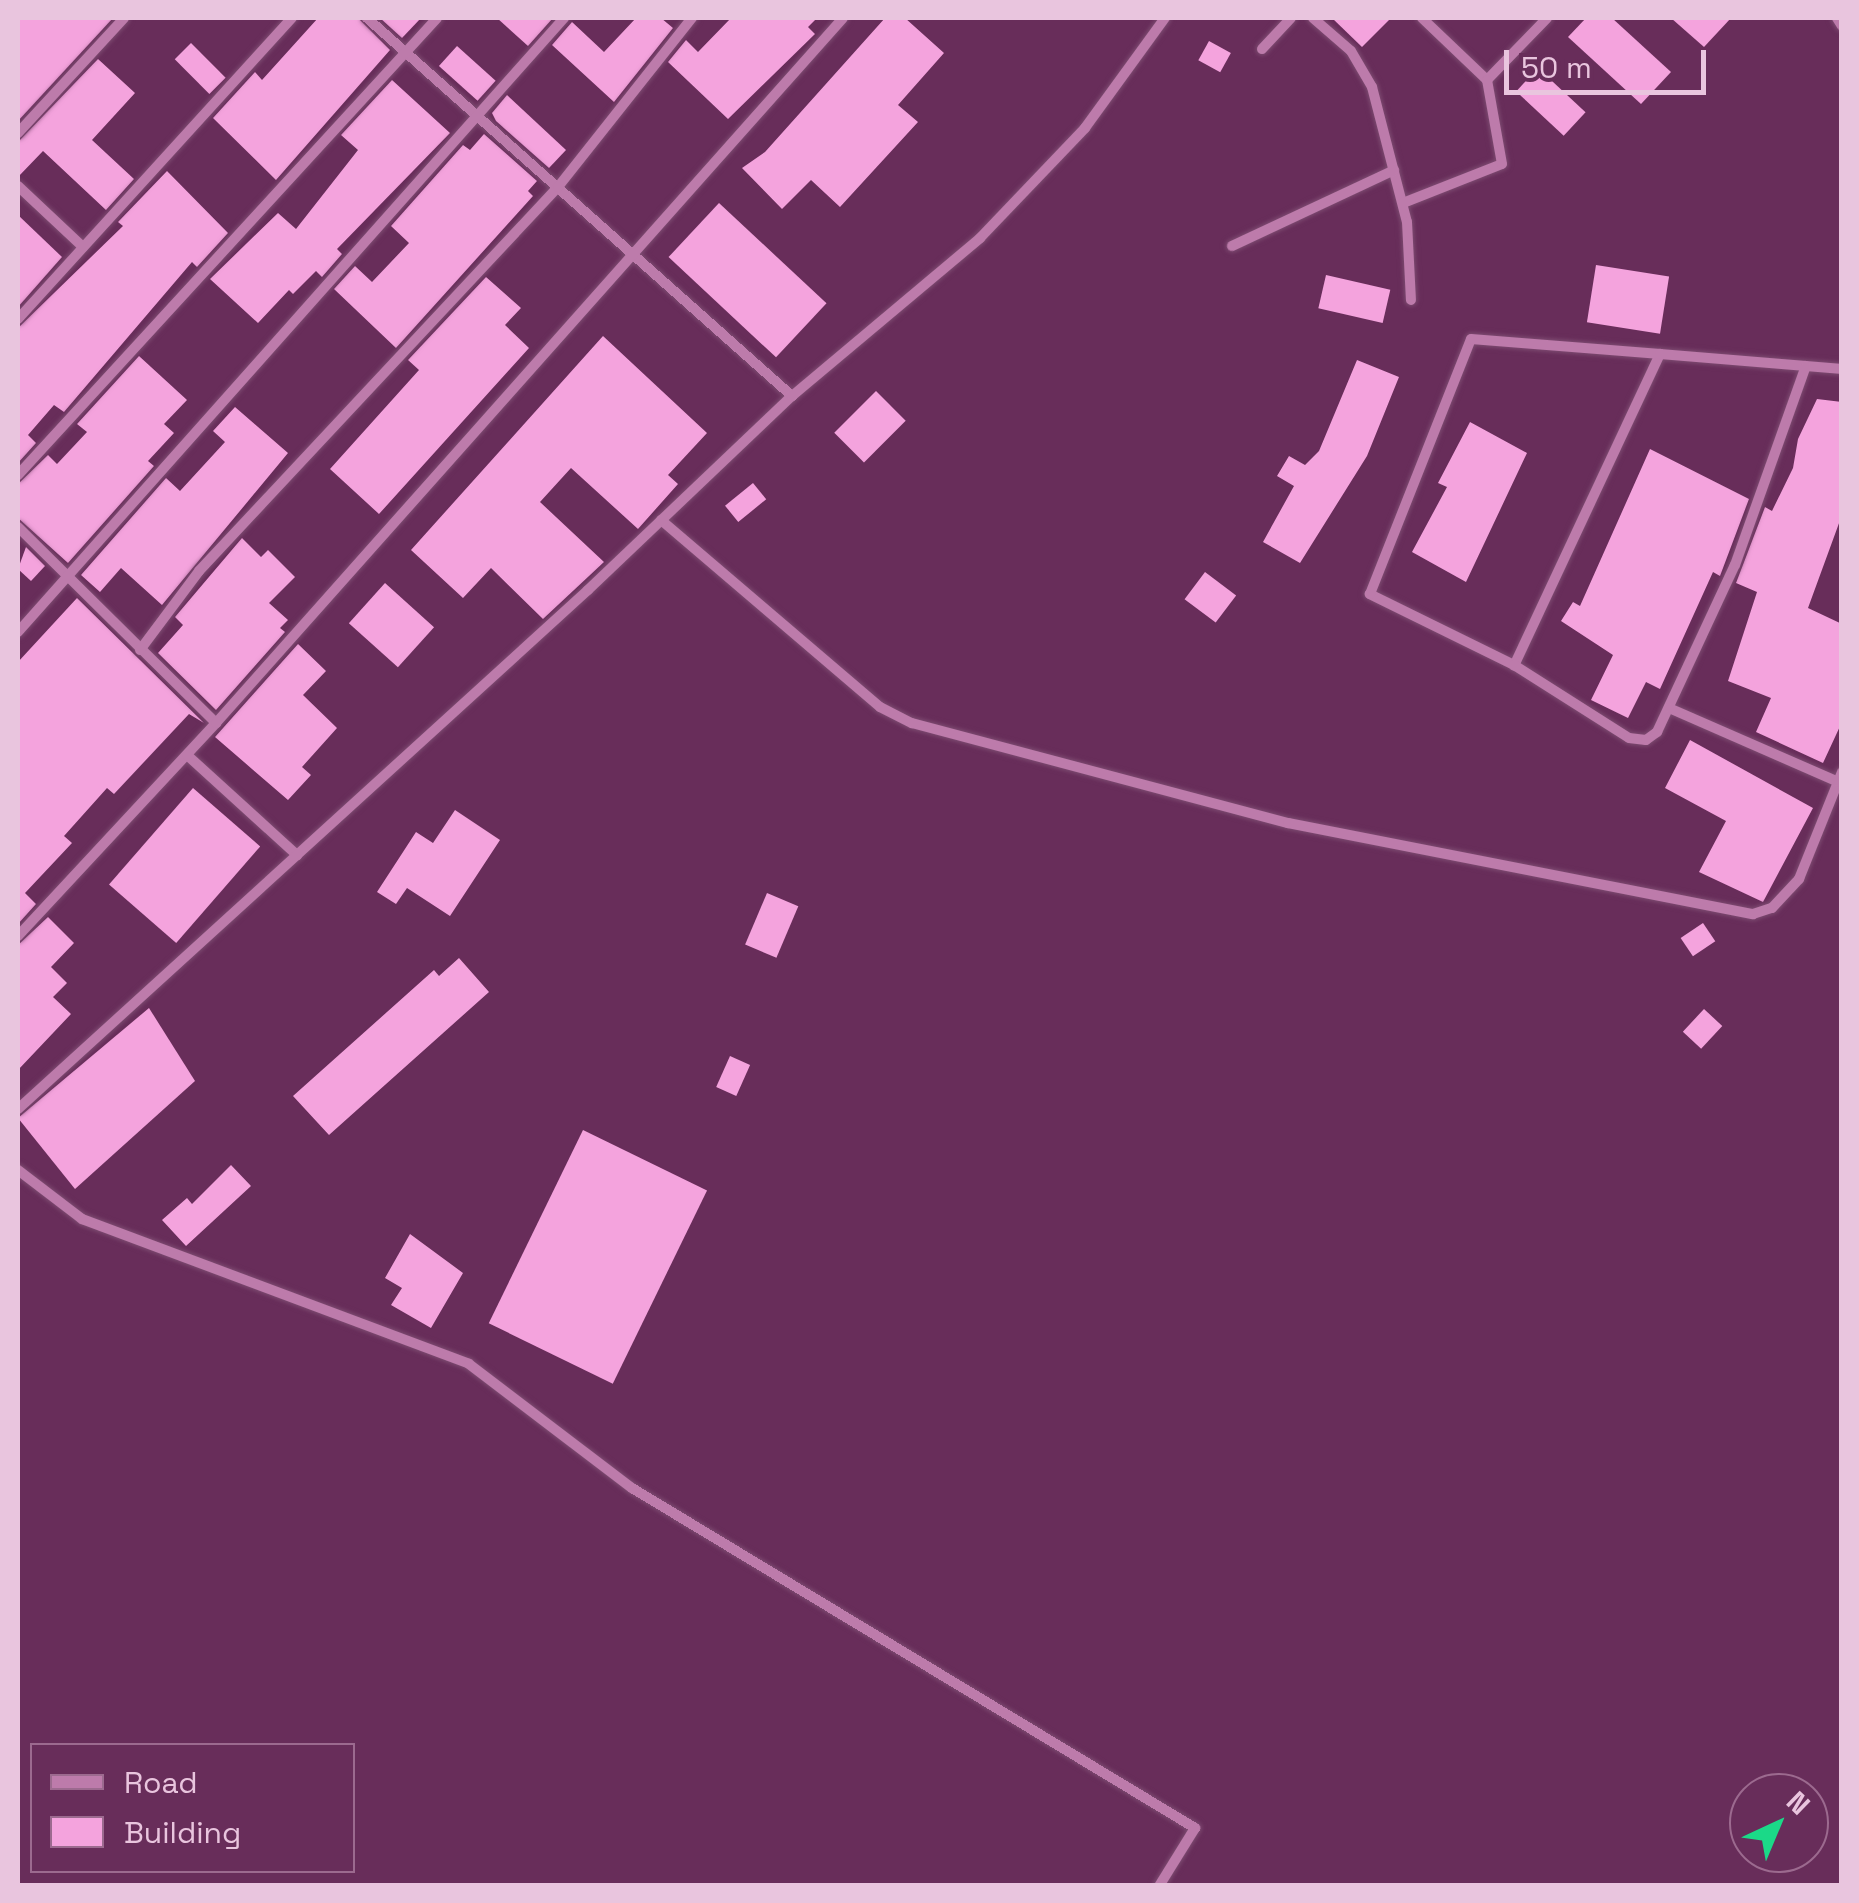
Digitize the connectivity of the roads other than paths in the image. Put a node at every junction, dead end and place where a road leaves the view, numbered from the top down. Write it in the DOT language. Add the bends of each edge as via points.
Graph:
graph roads {
  1 [pos="124,18"];
  2 [pos="292,18"];
  3 [pos="368,18"];
  4 [pos="437,18"];
  5 [pos="564,18"];
  6 [pos="692,18"];
  7 [pos="844,18"];
  8 [pos="1164,18"];
  9 [pos="1291,18"];
  10 [pos="1314,18"];
  11 [pos="1422,18"];
  12 [pos="1547,18"];
  13 [pos="1837,18"];
  14 [pos="1842,26"];
  15 [pos="1262,50"];
  16 [pos="406,52"];
  17 [pos="1487,80"];
  18 [pos="475,114"];
  19 [pos="18,133"];
  20 [pos="1394,170"];
  21 [pos="18,186"];
  22 [pos="558,187"];
  23 [pos="1404,203"];
  24 [pos="1232,246"];
  25 [pos="83,247"];
  26 [pos="631,252"];
  27 [pos="1411,300"];
  28 [pos="18,319"];
  29 [pos="1660,354"];
  30 [pos="1806,366"];
  31 [pos="1842,368"];
  32 [pos="792,396"];
  33 [pos="18,474"];
  34 [pos="661,520"];
  35 [pos="18,527"];
  36 [pos="66,571"];
  37 [pos="18,632"];
  38 [pos="140,650"];
  39 [pos="1514,664"];
  40 [pos="1669,708"];
  41 [pos="216,723"];
  42 [pos="187,755"];
  43 [pos="1840,777"];
  44 [pos="297,855"];
  45 [pos="18,936"];
  46 [pos="18,1109"];
  47 [pos="18,1170"];
  48 [pos="1160,1886"];
  1 -- 19 [label="street"];
  2 -- 25 [label="street"];
  3 -- 16 [label="street"];
  4 -- 16 [label="street"];
  5 -- 18 [label="street"];
  6 -- 22 [label="street"];
  7 -- 26 [label="street"];
  8 -- 32 [label="street" via="1084,128 1021,197 931,282"];
  9 -- 15 [label="street"];
  10 -- 20 [label="street" via="1364,67"];
  11 -- 17 [label="street"];
  12 -- 17 [label="street"];
  13 -- 14 [label="street"];
  16 -- 18 [label="street"];
  16 -- 33 [label="street"];
  17 -- 23 [label="street" via="1502,164"];
  18 -- 22 [label="street"];
  18 -- 36 [label="street"];
  20 -- 23 [label="street"];
  20 -- 24 [label="street"];
  21 -- 25 [label="street"];
  22 -- 26 [label="street"];
  22 -- 38 [label="street" via="199,570"];
  23 -- 27 [label="street"];
  25 -- 28 [label="street"];
  26 -- 32 [label="street"];
  26 -- 41 [label="street"];
  29 -- 30 [label="street"];
  29 -- 39 [label="street"];
  29 -- 39 [label="street" via="1471,339 1370,594"];
  30 -- 31 [label="street"];
  30 -- 40 [label="street" via="1735,564"];
  32 -- 34 [label="street"];
  34 -- 43 [label="street" via="854,689 896,715 1288,823 1753,914 1772,908 1799,878"];
  34 -- 44 [label="street"];
  35 -- 36 [label="street"];
  36 -- 37 [label="street"];
  36 -- 38 [label="street"];
  38 -- 41 [label="street"];
  39 -- 40 [label="street" via="1629,738 1646,740 1658,732"];
  40 -- 43 [label="street"];
  41 -- 42 [label="street"];
  42 -- 44 [label="street"];
  42 -- 45 [label="street"];
  44 -- 46 [label="street"];
  47 -- 48 [label="street" via="94,1225 469,1364 632,1488 1194,1828"];
}
